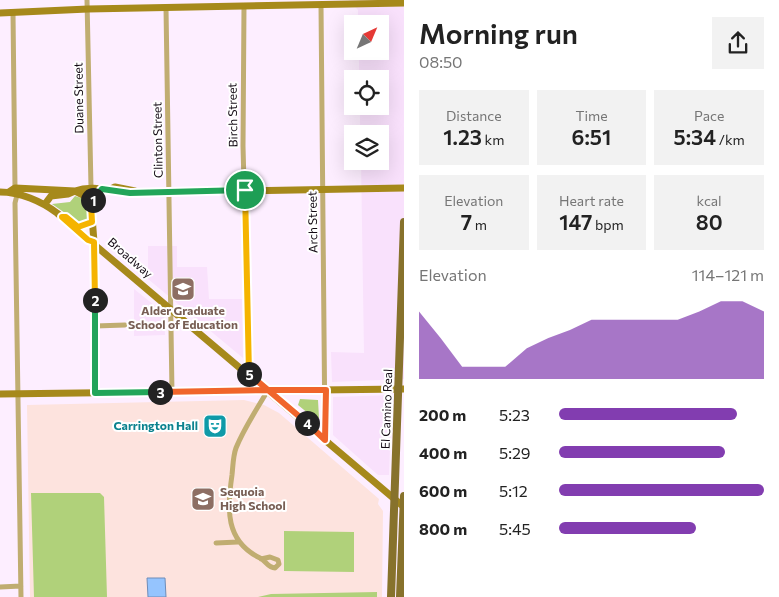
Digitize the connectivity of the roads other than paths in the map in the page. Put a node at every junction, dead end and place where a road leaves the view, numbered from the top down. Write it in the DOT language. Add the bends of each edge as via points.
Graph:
graph roads {
  1 [pos="87,0"];
  2 [pos="404,2"];
  3 [pos="321,5"];
  4 [pos="244,6"];
  5 [pos="166,8"];
  6 [pos="88,9"];
  7 [pos="0,13"];
  8 [pos="13,13"];
  9 [pos="92,187"];
  10 [pos="404,188"];
  11 [pos="323,189"];
  12 [pos="105,190"];
  13 [pos="245,190"];
  14 [pos="75,191"];
  15 [pos="169,191"];
  16 [pos="0,192"];
  17 [pos="13,192"];
  18 [pos="45,204"];
  19 [pos="91,204"];
  20 [pos="62,217"];
  21 [pos="92,222"];
  22 [pos="404,222"];
  23 [pos="94,242"];
  24 [pos="171,308"];
  25 [pos="125,325"];
  26 [pos="95,326"];
  27 [pos="248,373"];
  28 [pos="402,389"];
  29 [pos="268,390"];
  30 [pos="326,390"];
  31 [pos="172,392"];
  32 [pos="95,393"];
  33 [pos="0,394"];
  34 [pos="18,394"];
  35 [pos="325,440"];
  36 [pos="404,496"];
  37 [pos="395,499"];
  38 [pos="404,507"];
  39 [pos="238,542"];
  40 [pos="216,543"];
  41 [pos="261,559"];
  42 [pos="21,586"];
  43 [pos="402,586"];
  44 [pos="0,587"];
  45 [pos="21,597"];
  46 [pos="391,597"];
  47 [pos="400,597"];
  1 -- 6 [label="street, Duane Street"];
  2 -- 3 [label="street"];
  3 -- 4 [label="street"];
  3 -- 11 [label="street, Arch Street"];
  4 -- 5 [label="street"];
  4 -- 13 [label="street, Birch Street"];
  5 -- 6 [label="street"];
  5 -- 15 [label="street, Clinton Street"];
  6 -- 8 [label="street"];
  6 -- 9 [label="street, Duane Street"];
  7 -- 8 [label="street"];
  8 -- 17 [label="street"];
  9 -- 12 [label="street"];
  9 -- 14 [label="street"];
  10 -- 11 [label="street"];
  11 -- 13 [label="street"];
  11 -- 30 [label="street, Arch Street"];
  12 -- 15 [label="street" via="115,187"];
  12 -- 19 [label="street"];
  13 -- 15 [label="street"];
  13 -- 27 [label="street, Birch Street"];
  14 -- 17 [label="street" via="34,188"];
  14 -- 18 [label="street" via="51,196"];
  14 -- 19 [label="street"];
  15 -- 24 [label="street, Clinton Street"];
  16 -- 17 [label="street"];
  17 -- 18 [label="street, Broadway"];
  17 -- 34 [label="street"];
  18 -- 20 [label="street, Broadway"];
  19 -- 21 [label="street"];
  20 -- 21 [label="street" via="78,227"];
  20 -- 23 [label="street, Broadway"];
  21 -- 23 [label="street"];
  22 -- 28 [label="main road, El Camino Real"];
  23 -- 24 [label="street, Broadway"];
  23 -- 26 [label="street"];
  24 -- 27 [label="street, Broadway"];
  24 -- 31 [label="street, Clinton Street"];
  25 -- 26 [label="street"];
  26 -- 32 [label="street"];
  27 -- 29 [label="street, Broadway"];
  28 -- 30 [label="street"];
  28 -- 37 [label="main road, El Camino Real"];
  29 -- 30 [label="street"];
  29 -- 31 [label="street"];
  29 -- 35 [label="street, Broadway"];
  29 -- 39 [label="street" via="235,451 229,514"];
  30 -- 35 [label="street, Arch Street"];
  31 -- 32 [label="street"];
  32 -- 34 [label="street"];
  33 -- 34 [label="street"];
  34 -- 42 [label="street"];
  35 -- 37 [label="street, Broadway"];
  36 -- 38 [label="main road"];
  37 -- 38 [label="street, Broadway"];
  37 -- 46 [label="main road, El Camino Real"];
  38 -- 43 [label="main road"];
  39 -- 40 [label="street"];
  39 -- 41 [label="street" via="252,556"];
  42 -- 44 [label="street"];
  42 -- 45 [label="street"];
  43 -- 47 [label="main road"];
}
